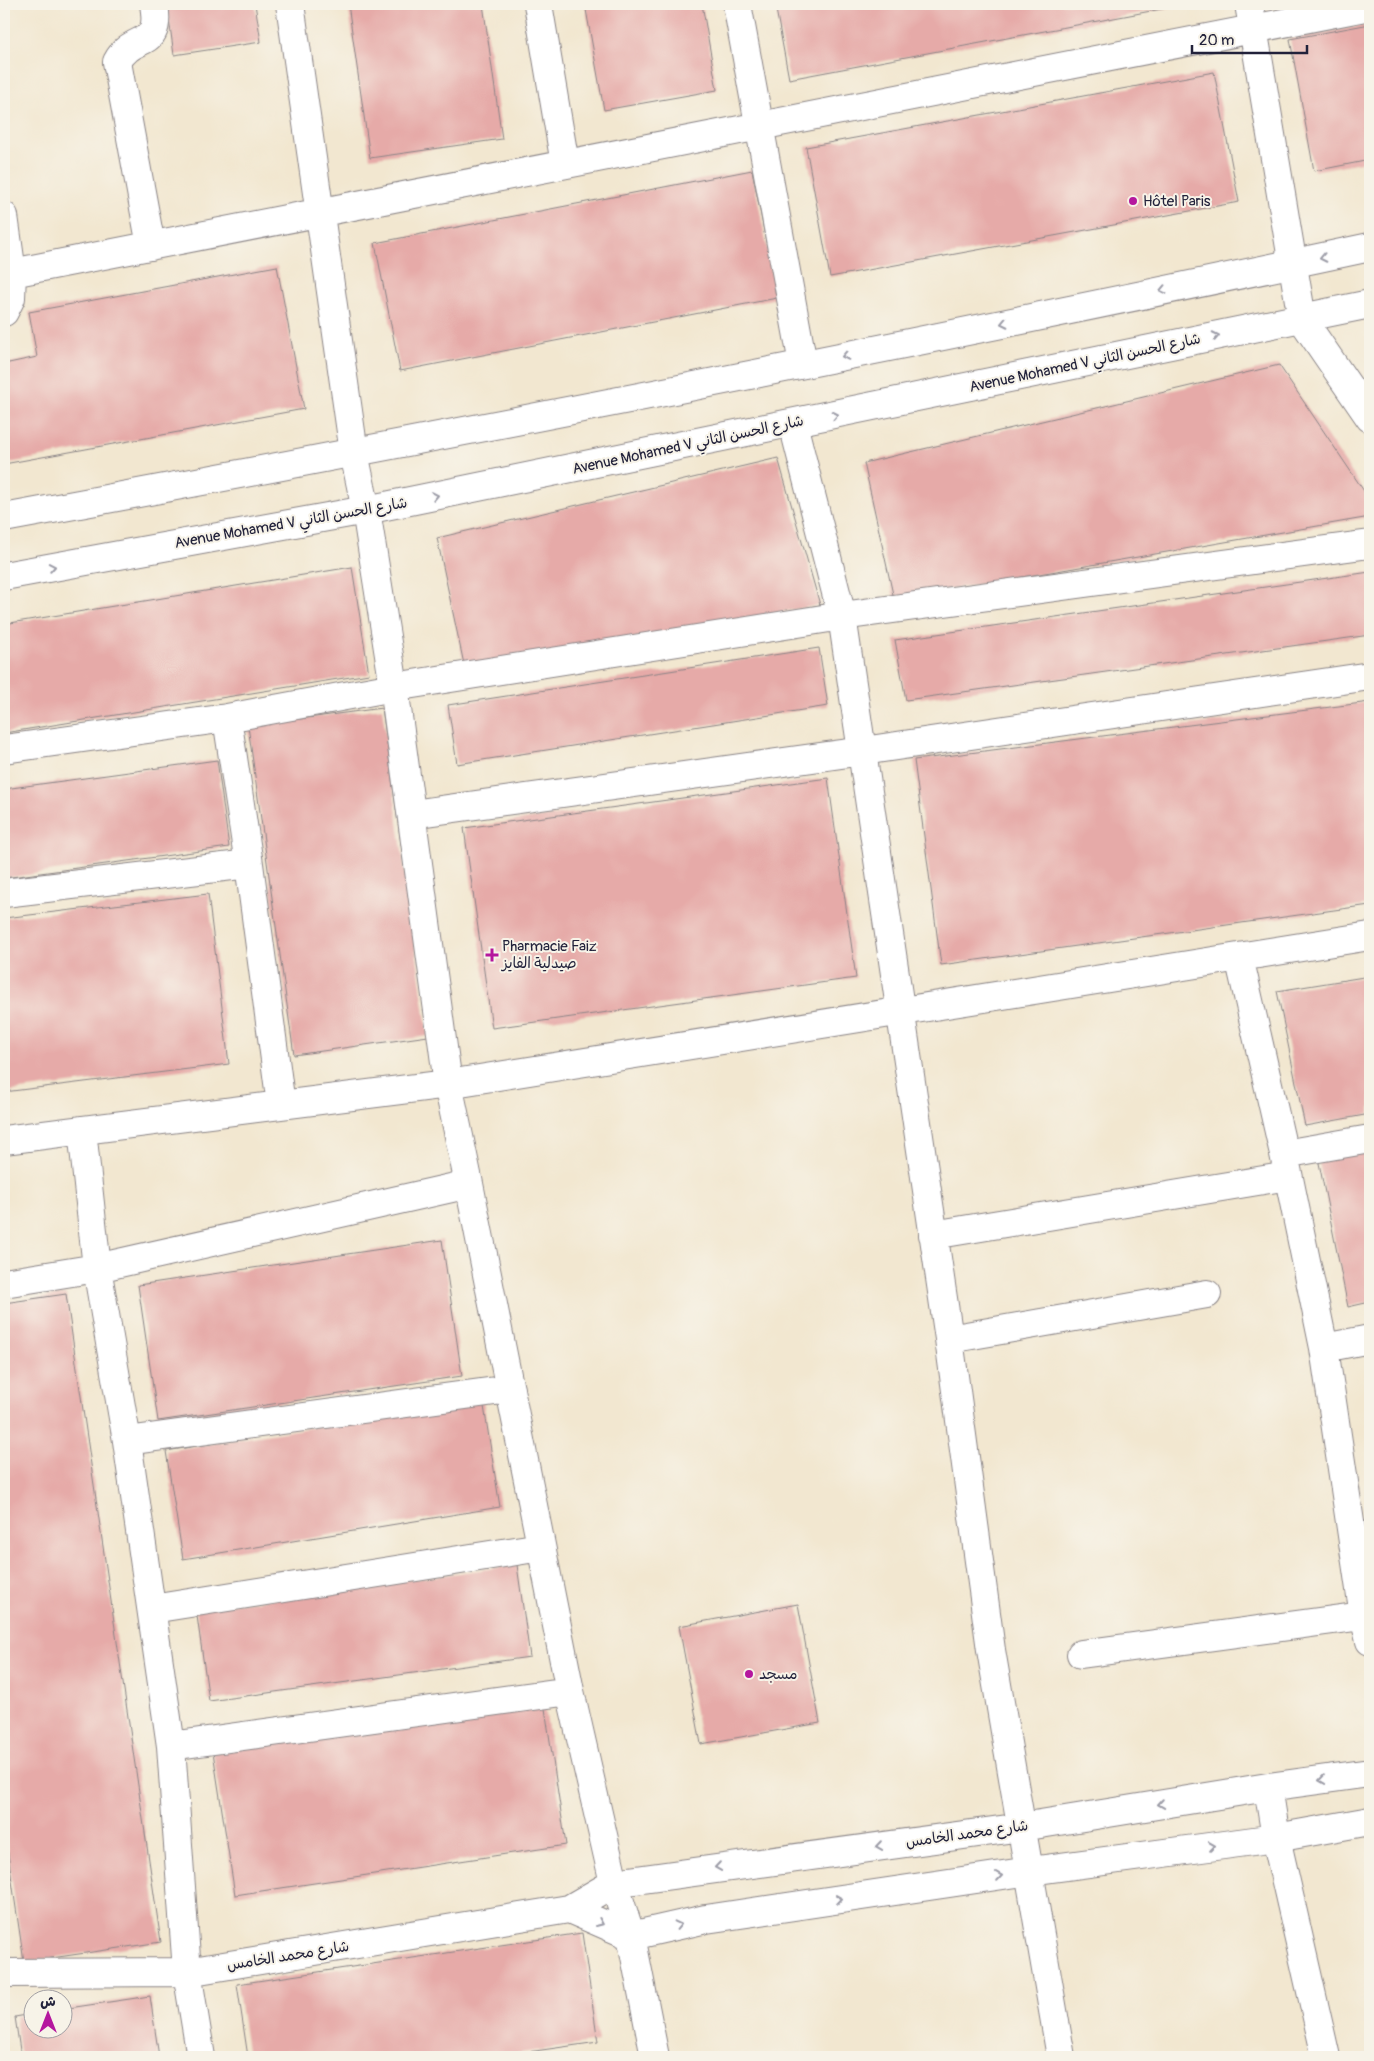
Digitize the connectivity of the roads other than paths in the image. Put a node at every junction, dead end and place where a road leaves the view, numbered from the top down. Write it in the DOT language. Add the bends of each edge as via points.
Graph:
graph roads {
  1 [pos="154,4"];
  2 [pos="290,4"];
  3 [pos="538,4"];
  4 [pos="738,4"];
  5 [pos="1370,6"];
  6 [pos="1251,16"];
  7 [pos="760,126"];
  8 [pos="565,164"];
  9 [pos="320,213"];
  10 [pos="4,216"];
  11 [pos="151,246"];
  12 [pos="1370,248"];
  13 [pos="1293,264"];
  14 [pos="12,274"];
  15 [pos="1370,304"];
  16 [pos="4,312"];
  17 [pos="1302,318"];
  18 [pos="803,364"];
  19 [pos="1370,418"];
  20 [pos="792,424"];
  21 [pos="354,453"];
  22 [pos="366,510"];
  23 [pos="4,518"];
  24 [pos="1370,544"];
  25 [pos="4,576"];
  26 [pos="842,616"];
  27 [pos="1370,676"];
  28 [pos="394,687"];
  29 [pos="227,718"];
  30 [pos="4,749"];
  31 [pos="863,752"];
  32 [pos="412,814"];
  33 [pos="249,864"];
  34 [pos="4,892"];
  35 [pos="1370,936"];
  36 [pos="1239,957"];
  37 [pos="901,1012"];
  38 [pos="448,1084"];
  39 [pos="281,1105"];
  40 [pos="82,1130"];
  41 [pos="1370,1138"];
  42 [pos="4,1140"];
  43 [pos="1286,1165"];
  44 [pos="469,1184"];
  45 [pos="933,1235"];
  46 [pos="97,1268"];
  47 [pos="4,1283"];
  48 [pos="1207,1294"];
  49 [pos="949,1339"];
  50 [pos="1370,1339"];
  51 [pos="1324,1348"];
  52 [pos="510,1389"];
  53 [pos="127,1442"];
  54 [pos="541,1548"];
  55 [pos="152,1609"];
  56 [pos="1368,1624"];
  57 [pos="1081,1654"];
  58 [pos="570,1691"];
  59 [pos="171,1746"];
  60 [pos="1370,1773"];
  61 [pos="1268,1787"];
  62 [pos="1370,1821"];
  63 [pos="1022,1827"];
  64 [pos="1276,1838"];
  65 [pos="1030,1871"];
  66 [pos="614,1883"];
  67 [pos="569,1909"];
  68 [pos="631,1936"];
  69 [pos="187,1972"];
  70 [pos="4,1973"];
  71 [pos="201,2057"];
  72 [pos="655,2057"];
  73 [pos="1061,2057"];
  74 [pos="1326,2057"];
  1 -- 11 [label="street" via="154,33 126,48 117,62"];
  2 -- 9 [label="street"];
  3 -- 8 [label="street"];
  4 -- 7 [label="street"];
  5 -- 6 [label="street"];
  6 -- 7 [label="street"];
  6 -- 13 [label="street"];
  7 -- 8 [label="street"];
  7 -- 18 [label="street"];
  8 -- 9 [label="street"];
  9 -- 11 [label="street"];
  9 -- 21 [label="street"];
  10 -- 14 [label="street"];
  11 -- 14 [label="street"];
  12 -- 13 [label="street, one-way"];
  13 -- 17 [label="street"];
  13 -- 18 [label="street, one-way"];
  14 -- 16 [label="street" via="11,298"];
  15 -- 17 [label="street, Avenue Mohamed V شارع الحسن الثاني"];
  17 -- 19 [label="street"];
  20 -- 17 [label="street, Avenue Mohamed V شارع الحسن الثاني, one-way"];
  18 -- 21 [label="street"];
  22 -- 20 [label="street, Avenue Mohamed V شارع الحسن الثاني, one-way"];
  20 -- 26 [label="street"];
  21 -- 22 [label="street"];
  21 -- 23 [label="street"];
  25 -- 22 [label="street, Avenue Mohamed V شارع الحسن الثاني, one-way"];
  22 -- 28 [label="street"];
  24 -- 26 [label="street"];
  26 -- 28 [label="street"];
  26 -- 31 [label="street"];
  27 -- 31 [label="street"];
  28 -- 29 [label="street"];
  28 -- 32 [label="street"];
  29 -- 30 [label="street"];
  29 -- 33 [label="street"];
  31 -- 32 [label="street"];
  31 -- 37 [label="street"];
  32 -- 38 [label="street"];
  33 -- 34 [label="street"];
  33 -- 39 [label="street"];
  35 -- 36 [label="street"];
  36 -- 37 [label="street"];
  36 -- 43 [label="street"];
  37 -- 38 [label="street"];
  37 -- 45 [label="street"];
  38 -- 39 [label="street"];
  38 -- 44 [label="street"];
  39 -- 40 [label="street"];
  40 -- 42 [label="street"];
  40 -- 46 [label="street"];
  41 -- 43 [label="street"];
  43 -- 45 [label="street"];
  43 -- 51 [label="street"];
  44 -- 46 [label="street"];
  44 -- 52 [label="street"];
  45 -- 49 [label="street"];
  46 -- 47 [label="street"];
  46 -- 53 [label="street"];
  48 -- 49 [label="street"];
  49 -- 63 [label="street" via="991,1650"];
  50 -- 51 [label="street"];
  51 -- 56 [label="street"];
  52 -- 53 [label="street"];
  52 -- 54 [label="street"];
  53 -- 55 [label="street"];
  54 -- 55 [label="street"];
  54 -- 58 [label="street"];
  55 -- 59 [label="street"];
  56 -- 57 [label="street"];
  58 -- 59 [label="street"];
  58 -- 66 [label="street"];
  59 -- 69 [label="street"];
  60 -- 61 [label="street, شارع محمد الخامس, one-way"];
  61 -- 63 [label="street, شارع محمد الخامس, one-way"];
  61 -- 64 [label="street"];
  62 -- 64 [label="street"];
  63 -- 65 [label="street"];
  63 -- 66 [label="street, شارع محمد الخامس, one-way"];
  65 -- 64 [label="street, one-way"];
  64 -- 74 [label="street"];
  68 -- 65 [label="street, one-way" via="706,1919"];
  65 -- 73 [label="street"];
  66 -- 67 [label="street, شارع محمد الخامس"];
  66 -- 68 [label="street"];
  67 -- 68 [label="street, one-way"];
  67 -- 69 [label="street, شارع محمد الخامس"];
  68 -- 72 [label="street"];
  69 -- 70 [label="street, شارع محمد الخامس"];
  69 -- 71 [label="street"];
}
